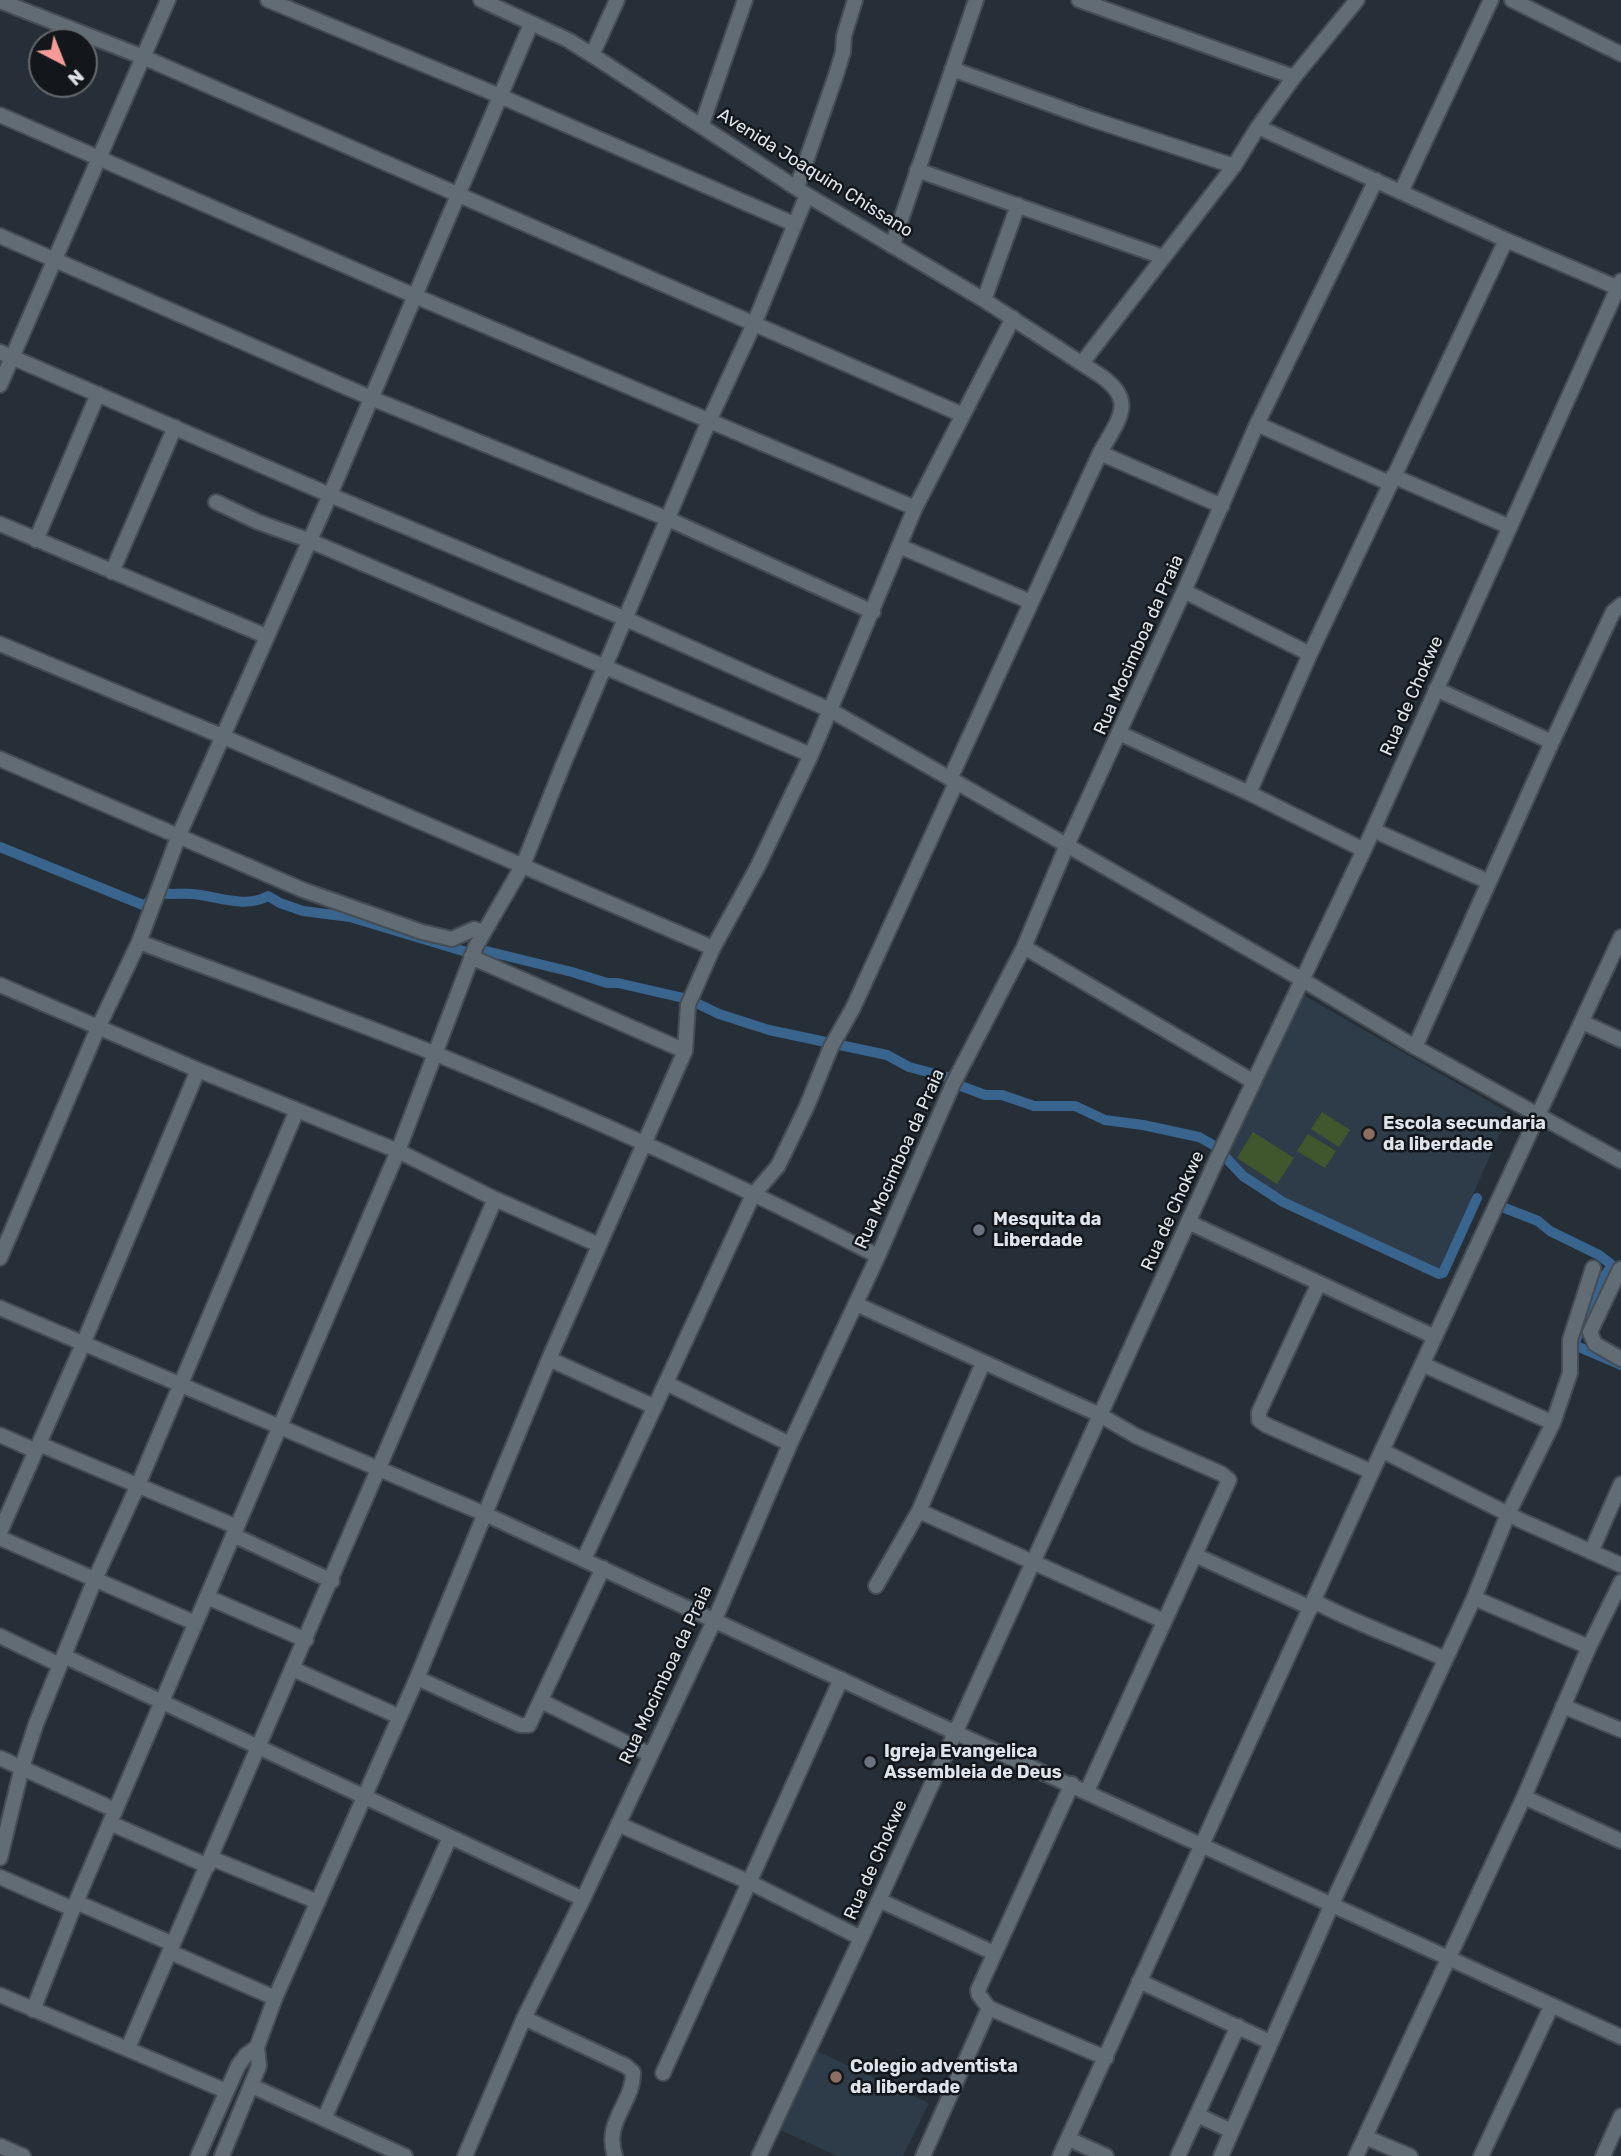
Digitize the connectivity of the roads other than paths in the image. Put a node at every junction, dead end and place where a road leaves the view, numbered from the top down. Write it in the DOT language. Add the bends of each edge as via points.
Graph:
graph roads {
  1 [pos="168,0"];
  2 [pos="268,0"];
  3 [pos="481,0"];
  4 [pos="617,0"];
  5 [pos="745,0"];
  6 [pos="855,0"];
  7 [pos="976,0"];
  8 [pos="1079,0"];
  9 [pos="1357,0"];
  10 [pos="1491,0"];
  11 [pos="0,1"];
  12 [pos="1515,1"];
  13 [pos="531,24"];
  14 [pos="1621,54"];
  15 [pos="592,55"];
  16 [pos="144,57"];
  17 [pos="952,69"];
  18 [pos="1294,77"];
  19 [pos="500,96"];
  20 [pos="0,115"];
  21 [pos="702,124"];
  22 [pos="1258,127"];
  23 [pos="99,158"];
  24 [pos="1234,166"];
  25 [pos="917,170"];
  26 [pos="1376,180"];
  27 [pos="802,191"];
  28 [pos="1401,192"];
  29 [pos="457,195"];
  30 [pos="1018,205"];
  31 [pos="794,224"];
  32 [pos="0,236"];
  33 [pos="1506,240"];
  34 [pos="891,246"];
  35 [pos="1163,257"];
  36 [pos="54,261"];
  37 [pos="1620,286"];
  38 [pos="415,296"];
  39 [pos="984,300"];
  40 [pos="1013,318"];
  41 [pos="754,324"];
  42 [pos="6,354"];
  43 [pos="1082,363"];
  44 [pos="0,385"];
  45 [pos="98,394"];
  46 [pos="371,398"];
  47 [pos="962,415"];
  48 [pos="709,421"];
  49 [pos="1257,424"];
  50 [pos="175,427"];
  51 [pos="1100,453"];
  52 [pos="1391,480"];
  53 [pos="330,495"];
  54 [pos="216,502"];
  55 [pos="1222,506"];
  56 [pos="915,508"];
  57 [pos="668,519"];
  58 [pos="0,524"];
  59 [pos="1510,527"];
  60 [pos="36,540"];
  61 [pos="308,540"];
  62 [pos="900,545"];
  63 [pos="112,572"];
  64 [pos="1184,591"];
  65 [pos="1031,602"];
  66 [pos="1618,611"];
  67 [pos="873,612"];
  68 [pos="626,619"];
  69 [pos="266,636"];
  70 [pos="0,644"];
  71 [pos="1310,654"];
  72 [pos="606,668"];
  73 [pos="1436,689"];
  74 [pos="830,710"];
  75 [pos="1119,733"];
  76 [pos="224,737"];
  77 [pos="1552,742"];
  78 [pos="811,755"];
  79 [pos="0,759"];
  80 [pos="953,781"];
  81 [pos="1249,793"];
  82 [pos="1373,830"];
  83 [pos="179,835"];
  84 [pos="1067,845"];
  85 [pos="1364,850"];
  86 [pos="523,865"];
  87 [pos="1489,882"];
  88 [pos="484,932"];
  89 [pos="1621,937"];
  90 [pos="139,942"];
  91 [pos="1024,947"];
  92 [pos="713,948"];
  93 [pos="471,957"];
  94 [pos="1301,979"];
  95 [pos="2,992"];
  96 [pos="1582,1022"];
  97 [pos="99,1028"];
  98 [pos="1621,1040"];
  99 [pos="1415,1047"];
  100 [pos="685,1051"];
  101 [pos="436,1055"];
  102 [pos="198,1070"];
  103 [pos="1254,1082"];
  104 [pos="297,1110"];
  105 [pos="1537,1114"];
  106 [pos="643,1144"];
  107 [pos="398,1151"];
  108 [pos="1621,1161"];
  109 [pos="753,1195"];
  110 [pos="495,1199"];
  111 [pos="1188,1222"];
  112 [pos="599,1245"];
  113 [pos="878,1256"];
  114 [pos="0,1258"];
  115 [pos="1593,1268"];
  116 [pos="1620,1269"];
  117 [pos="1318,1284"];
  118 [pos="856,1304"];
  119 [pos="0,1308"];
  120 [pos="1435,1337"];
  121 [pos="83,1344"];
  122 [pos="549,1359"];
  123 [pos="1621,1359"];
  124 [pos="982,1363"];
  125 [pos="1423,1364"];
  126 [pos="179,1384"];
  127 [pos="666,1384"];
  128 [pos="655,1407"];
  129 [pos="1100,1415"];
  130 [pos="1553,1423"];
  131 [pos="279,1426"];
  132 [pos="0,1435"];
  133 [pos="790,1444"];
  134 [pos="38,1447"];
  135 [pos="1383,1451"];
  136 [pos="379,1470"];
  137 [pos="1372,1472"];
  138 [pos="1621,1484"];
  139 [pos="138,1485"];
  140 [pos="919,1511"];
  141 [pos="485,1514"];
  142 [pos="1508,1514"];
  143 [pos="1,1530"];
  144 [pos="235,1531"];
  145 [pos="1591,1552"];
  146 [pos="1195,1555"];
  147 [pos="584,1559"];
  148 [pos="1034,1563"];
  149 [pos="1621,1565"];
  150 [pos="603,1568"];
  151 [pos="95,1579"];
  152 [pos="332,1581"];
  153 [pos="1621,1582"];
  154 [pos="876,1586"];
  155 [pos="207,1597"];
  156 [pos="1474,1598"];
  157 [pos="1312,1605"];
  158 [pos="715,1619"];
  159 [pos="1164,1621"];
  160 [pos="195,1623"];
  161 [pos="0,1636"];
  162 [pos="306,1640"];
  163 [pos="1589,1647"];
  164 [pos="1446,1659"];
  165 [pos="62,1661"];
  166 [pos="293,1669"];
  167 [pos="417,1678"];
  168 [pos="841,1679"];
  169 [pos="541,1701"];
  170 [pos="161,1702"];
  171 [pos="1563,1706"];
  172 [pos="400,1717"];
  173 [pos="1621,1730"];
  174 [pos="954,1732"];
  175 [pos="260,1746"];
  176 [pos="650,1755"];
  177 [pos="0,1758"];
  178 [pos="22,1767"];
  179 [pos="1072,1784"];
  180 [pos="1087,1791"];
  181 [pos="364,1795"];
  182 [pos="1524,1797"];
  183 [pos="113,1817"];
  184 [pos="618,1824"];
  185 [pos="450,1837"];
  186 [pos="1621,1841"];
  187 [pos="1201,1844"];
  188 [pos="0,1858"];
  189 [pos="209,1862"];
  190 [pos="0,1878"];
  191 [pos="749,1882"];
  192 [pos="583,1899"];
  193 [pos="879,1900"];
  194 [pos="318,1902"];
  195 [pos="1332,1904"];
  196 [pos="74,1905"];
  197 [pos="861,1938"];
  198 [pos="172,1948"];
  199 [pos="994,1954"];
  200 [pos="1448,1957"];
  201 [pos="1139,1981"];
  202 [pos="0,1995"];
  203 [pos="275,1998"];
  204 [pos="1552,2005"];
  205 [pos="989,2008"];
  206 [pos="33,2010"];
  207 [pos="524,2018"];
  208 [pos="1238,2026"];
  209 [pos="1621,2037"];
  210 [pos="1270,2042"];
  211 [pos="257,2047"];
  212 [pos="128,2049"];
  213 [pos="1106,2058"];
  214 [pos="663,2073"];
  215 [pos="252,2086"];
  216 [pos="226,2091"];
  217 [pos="1197,2115"];
  218 [pos="324,2119"];
  219 [pos="1619,2124"];
  220 [pos="1232,2131"];
  221 [pos="1365,2137"];
  222 [pos="1069,2139"];
  223 [pos="0,2146"];
  224 [pos="23,2156"];
  225 [pos="198,2156"];
  226 [pos="222,2156"];
  227 [pos="405,2156"];
  228 [pos="465,2156"];
  229 [pos="615,2156"];
  230 [pos="759,2156"];
  231 [pos="923,2156"];
  232 [pos="1060,2156"];
  233 [pos="1106,2156"];
  234 [pos="1178,2156"];
  235 [pos="1222,2156"];
  236 [pos="1356,2156"];
  237 [pos="1410,2156"];
  238 [pos="1481,2156"];
  239 [pos="1603,2156"];
  1 -- 16 [label="street"];
  2 -- 19 [label="street"];
  3 -- 13 [label="street, Avenida Joaquim Chissano"];
  4 -- 15 [label="street"];
  5 -- 21 [label="street"];
  6 -- 27 [label="street"];
  7 -- 17 [label="street"];
  8 -- 18 [label="street"];
  9 -- 18 [label="street"];
  10 -- 28 [label="street"];
  11 -- 16 [label="street"];
  12 -- 14 [label="street"];
  13 -- 15 [label="street, Avenida Joaquim Chissano"];
  13 -- 19 [label="street"];
  15 -- 21 [label="street, Avenida Joaquim Chissano"];
  16 -- 23 [label="street"];
  16 -- 29 [label="street"];
  17 -- 24 [label="street"];
  17 -- 25 [label="street"];
  18 -- 22 [label="street"];
  19 -- 29 [label="street"];
  19 -- 31 [label="street"];
  20 -- 23 [label="street"];
  21 -- 27 [label="street, Avenida Joaquim Chissano"];
  22 -- 24 [label="street"];
  22 -- 26 [label="street"];
  23 -- 36 [label="street"];
  23 -- 38 [label="street"];
  24 -- 35 [label="street"];
  25 -- 30 [label="street"];
  25 -- 34 [label="street"];
  26 -- 28 [label="street"];
  26 -- 49 [label="street, Rua Mocimboa da Praia"];
  27 -- 31 [label="street"];
  27 -- 34 [label="street, Avenida Joaquim Chissano"];
  28 -- 33 [label="street"];
  29 -- 38 [label="street"];
  29 -- 41 [label="street"];
  30 -- 35 [label="street"];
  30 -- 39 [label="street"];
  31 -- 41 [label="street"];
  32 -- 36 [label="street"];
  33 -- 37 [label="street"];
  33 -- 52 [label="street"];
  34 -- 39 [label="street, Avenida Joaquim Chissano"];
  35 -- 43 [label="street"];
  36 -- 42 [label="street"];
  36 -- 46 [label="street"];
  37 -- 59 [label="street, Rua de Chokwe"];
  38 -- 46 [label="street"];
  38 -- 48 [label="street"];
  39 -- 40 [label="street, Avenida Joaquim Chissano"];
  40 -- 43 [label="street, Avenida Joaquim Chissano"];
  40 -- 47 [label="street"];
  41 -- 47 [label="street"];
  41 -- 48 [label="street"];
  42 -- 44 [label="street"];
  42 -- 45 [label="street"];
  43 -- 51 [label="street, Avenida Joaquim Chissano" via="1120,393 1123,408"];
  45 -- 50 [label="street"];
  45 -- 60 [label="street"];
  46 -- 53 [label="street"];
  46 -- 57 [label="street"];
  47 -- 56 [label="street"];
  48 -- 56 [label="street"];
  48 -- 57 [label="street"];
  49 -- 52 [label="street"];
  49 -- 55 [label="street, Rua Mocimboa da Praia"];
  50 -- 53 [label="street"];
  50 -- 63 [label="street"];
  51 -- 55 [label="street"];
  51 -- 65 [label="street"];
  52 -- 59 [label="street"];
  52 -- 71 [label="street"];
  53 -- 61 [label="street"];
  53 -- 68 [label="street"];
  54 -- 61 [label="street"];
  55 -- 64 [label="street, Rua Mocimboa da Praia"];
  56 -- 62 [label="street"];
  57 -- 67 [label="street"];
  57 -- 68 [label="street"];
  58 -- 60 [label="street"];
  59 -- 73 [label="street, Rua de Chokwe"];
  60 -- 63 [label="street"];
  61 -- 69 [label="street"];
  61 -- 72 [label="street"];
  62 -- 65 [label="street"];
  62 -- 67 [label="street"];
  63 -- 69 [label="street"];
  64 -- 71 [label="street"];
  64 -- 75 [label="street, Rua Mocimboa da Praia"];
  65 -- 80 [label="street"];
  66 -- 77 [label="street"];
  67 -- 74 [label="street"];
  68 -- 72 [label="street"];
  68 -- 74 [label="street"];
  69 -- 76 [label="street"];
  70 -- 76 [label="street"];
  71 -- 81 [label="street"];
  72 -- 78 [label="street"];
  72 -- 86 [label="street"];
  73 -- 77 [label="street"];
  73 -- 82 [label="street, Rua de Chokwe"];
  74 -- 78 [label="street"];
  74 -- 80 [label="street"];
  75 -- 81 [label="street"];
  75 -- 84 [label="street, Rua Mocimboa da Praia"];
  76 -- 83 [label="street"];
  76 -- 86 [label="street"];
  77 -- 87 [label="street"];
  78 -- 92 [label="street"];
  79 -- 83 [label="street"];
  80 -- 84 [label="street"];
  80 -- 109 [label="street" via="807,1106 778,1166"];
  81 -- 85 [label="street"];
  82 -- 85 [label="street, Rua de Chokwe"];
  82 -- 87 [label="street"];
  83 -- 88 [label="street" via="303,890 422,932 453,939 474,929"];
  83 -- 90 [label="street"];
  84 -- 91 [label="street, Rua Mocimboa da Praia"];
  84 -- 94 [label="street"];
  85 -- 94 [label="street, Rua de Chokwe"];
  86 -- 88 [label="street"];
  86 -- 92 [label="street"];
  87 -- 99 [label="street"];
  88 -- 93 [label="street"];
  89 -- 96 [label="street"];
  90 -- 97 [label="street"];
  90 -- 101 [label="street"];
  91 -- 103 [label="street"];
  91 -- 113 [label="street, Rua Mocimboa da Praia" via="954,1081"];
  92 -- 100 [label="street" via="691,998"];
  93 -- 100 [label="street"];
  93 -- 101 [label="street"];
  94 -- 99 [label="street"];
  94 -- 103 [label="street, Rua de Chokwe"];
  95 -- 97 [label="street"];
  96 -- 98 [label="street"];
  96 -- 105 [label="street"];
  97 -- 102 [label="street"];
  97 -- 114 [label="street"];
  99 -- 105 [label="street"];
  100 -- 106 [label="street"];
  101 -- 106 [label="street"];
  101 -- 107 [label="street"];
  102 -- 104 [label="street"];
  102 -- 121 [label="street"];
  103 -- 111 [label="street, Rua de Chokwe"];
  104 -- 107 [label="street"];
  104 -- 126 [label="street"];
  105 -- 108 [label="street"];
  105 -- 120 [label="street"];
  106 -- 109 [label="street"];
  106 -- 112 [label="street"];
  107 -- 110 [label="street"];
  107 -- 131 [label="street"];
  109 -- 113 [label="street"];
  109 -- 127 [label="street"];
  110 -- 112 [label="street"];
  110 -- 136 [label="street"];
  111 -- 117 [label="street"];
  111 -- 129 [label="street, Rua de Chokwe"];
  112 -- 122 [label="street"];
  113 -- 118 [label="street, Rua Mocimboa da Praia"];
  115 -- 130 [label="street" via="1570,1340 1570,1373"];
  116 -- 123 [label="street" via="1590,1332 1595,1345"];
  117 -- 120 [label="street"];
  117 -- 137 [label="street" via="1259,1420"];
  118 -- 124 [label="street"];
  118 -- 133 [label="street, Rua Mocimboa da Praia"];
  119 -- 121 [label="street"];
  120 -- 125 [label="street"];
  121 -- 126 [label="street"];
  121 -- 134 [label="street"];
  122 -- 128 [label="street"];
  122 -- 141 [label="street"];
  124 -- 129 [label="street"];
  124 -- 140 [label="street"];
  125 -- 130 [label="street"];
  125 -- 135 [label="street"];
  126 -- 131 [label="street"];
  126 -- 139 [label="street"];
  127 -- 128 [label="street"];
  127 -- 133 [label="street"];
  128 -- 147 [label="street"];
  129 -- 146 [label="street" via="1230,1480"];
  129 -- 148 [label="street, Rua de Chokwe"];
  130 -- 142 [label="street"];
  131 -- 136 [label="street"];
  131 -- 144 [label="street"];
  132 -- 134 [label="street"];
  133 -- 158 [label="street, Rua Mocimboa da Praia"];
  134 -- 139 [label="street"];
  134 -- 143 [label="street"];
  135 -- 137 [label="street"];
  135 -- 142 [label="street"];
  136 -- 141 [label="street"];
  136 -- 152 [label="street"];
  137 -- 157 [label="street"];
  138 -- 145 [label="street"];
  139 -- 144 [label="street"];
  139 -- 151 [label="street"];
  140 -- 148 [label="street"];
  140 -- 154 [label="street"];
  141 -- 147 [label="street"];
  141 -- 167 [label="street"];
  142 -- 145 [label="street"];
  142 -- 156 [label="street"];
  143 -- 151 [label="street"];
  144 -- 152 [label="street"];
  144 -- 155 [label="street"];
  145 -- 149 [label="street"];
  146 -- 157 [label="street"];
  146 -- 159 [label="street"];
  147 -- 150 [label="street"];
  148 -- 159 [label="street"];
  148 -- 174 [label="street, Rua de Chokwe"];
  150 -- 158 [label="street"];
  150 -- 169 [label="street"];
  151 -- 160 [label="street"];
  151 -- 165 [label="street"];
  152 -- 162 [label="street"];
  153 -- 163 [label="street"];
  155 -- 160 [label="street"];
  155 -- 162 [label="street"];
  156 -- 163 [label="street"];
  156 -- 164 [label="street"];
  157 -- 164 [label="street"];
  157 -- 187 [label="street"];
  158 -- 168 [label="street"];
  158 -- 176 [label="street, Rua Mocimboa da Praia"];
  159 -- 180 [label="street"];
  160 -- 170 [label="street"];
  161 -- 165 [label="street"];
  162 -- 166 [label="street"];
  163 -- 171 [label="street"];
  164 -- 195 [label="street"];
  165 -- 170 [label="street"];
  165 -- 178 [label="street"];
  166 -- 172 [label="street"];
  166 -- 175 [label="street"];
  167 -- 169 [label="street" via="525,1727"];
  167 -- 172 [label="street"];
  168 -- 174 [label="street"];
  168 -- 191 [label="street"];
  169 -- 176 [label="street"];
  170 -- 175 [label="street"];
  170 -- 183 [label="street"];
  171 -- 173 [label="street"];
  171 -- 182 [label="street"];
  172 -- 181 [label="street"];
  174 -- 179 [label="street"];
  174 -- 193 [label="street, Rua de Chokwe"];
  175 -- 181 [label="street"];
  175 -- 189 [label="street"];
  176 -- 184 [label="street, Rua Mocimboa da Praia"];
  177 -- 178 [label="street"];
  178 -- 183 [label="street"];
  178 -- 188 [label="street"];
  179 -- 180 [label="street"];
  179 -- 199 [label="street"];
  180 -- 187 [label="street"];
  181 -- 185 [label="street"];
  181 -- 194 [label="street"];
  182 -- 186 [label="street"];
  182 -- 200 [label="street"];
  183 -- 189 [label="street"];
  183 -- 196 [label="street"];
  184 -- 191 [label="street"];
  184 -- 192 [label="street, Rua Mocimboa da Praia"];
  185 -- 192 [label="street"];
  185 -- 218 [label="street"];
  187 -- 195 [label="street"];
  187 -- 201 [label="street"];
  189 -- 194 [label="street"];
  189 -- 198 [label="street"];
  190 -- 196 [label="street"];
  191 -- 197 [label="street"];
  191 -- 214 [label="street"];
  192 -- 207 [label="street, Rua Mocimboa da Praia"];
  193 -- 197 [label="street, Rua de Chokwe"];
  193 -- 199 [label="street"];
  194 -- 203 [label="street"];
  195 -- 200 [label="street"];
  195 -- 210 [label="street"];
  196 -- 198 [label="street"];
  196 -- 206 [label="street"];
  197 -- 230 [label="street, Rua de Chokwe"];
  198 -- 203 [label="street"];
  198 -- 212 [label="street"];
  199 -- 205 [label="street" via="978,1990"];
  200 -- 204 [label="street"];
  200 -- 221 [label="street"];
  201 -- 208 [label="street"];
  201 -- 213 [label="street"];
  202 -- 206 [label="street"];
  203 -- 211 [label="street"];
  204 -- 209 [label="street"];
  204 -- 238 [label="street"];
  205 -- 213 [label="street"];
  205 -- 231 [label="street"];
  206 -- 212 [label="street"];
  207 -- 228 [label="street, Rua Mocimboa da Praia"];
  207 -- 229 [label="street" via="633,2072 610,2143"];
  208 -- 210 [label="street"];
  208 -- 217 [label="street"];
  210 -- 220 [label="street"];
  211 -- 215 [label="street" via="259,2066"];
  211 -- 216 [label="street" via="238,2066"];
  212 -- 216 [label="street"];
  213 -- 222 [label="street"];
  215 -- 218 [label="street"];
  215 -- 226 [label="street"];
  216 -- 225 [label="street"];
  217 -- 220 [label="street"];
  217 -- 234 [label="street"];
  218 -- 227 [label="street"];
  219 -- 239 [label="street"];
  220 -- 235 [label="street"];
  221 -- 236 [label="street"];
  221 -- 237 [label="street"];
  222 -- 232 [label="street"];
  222 -- 233 [label="street"];
  223 -- 224 [label="street"];
}
